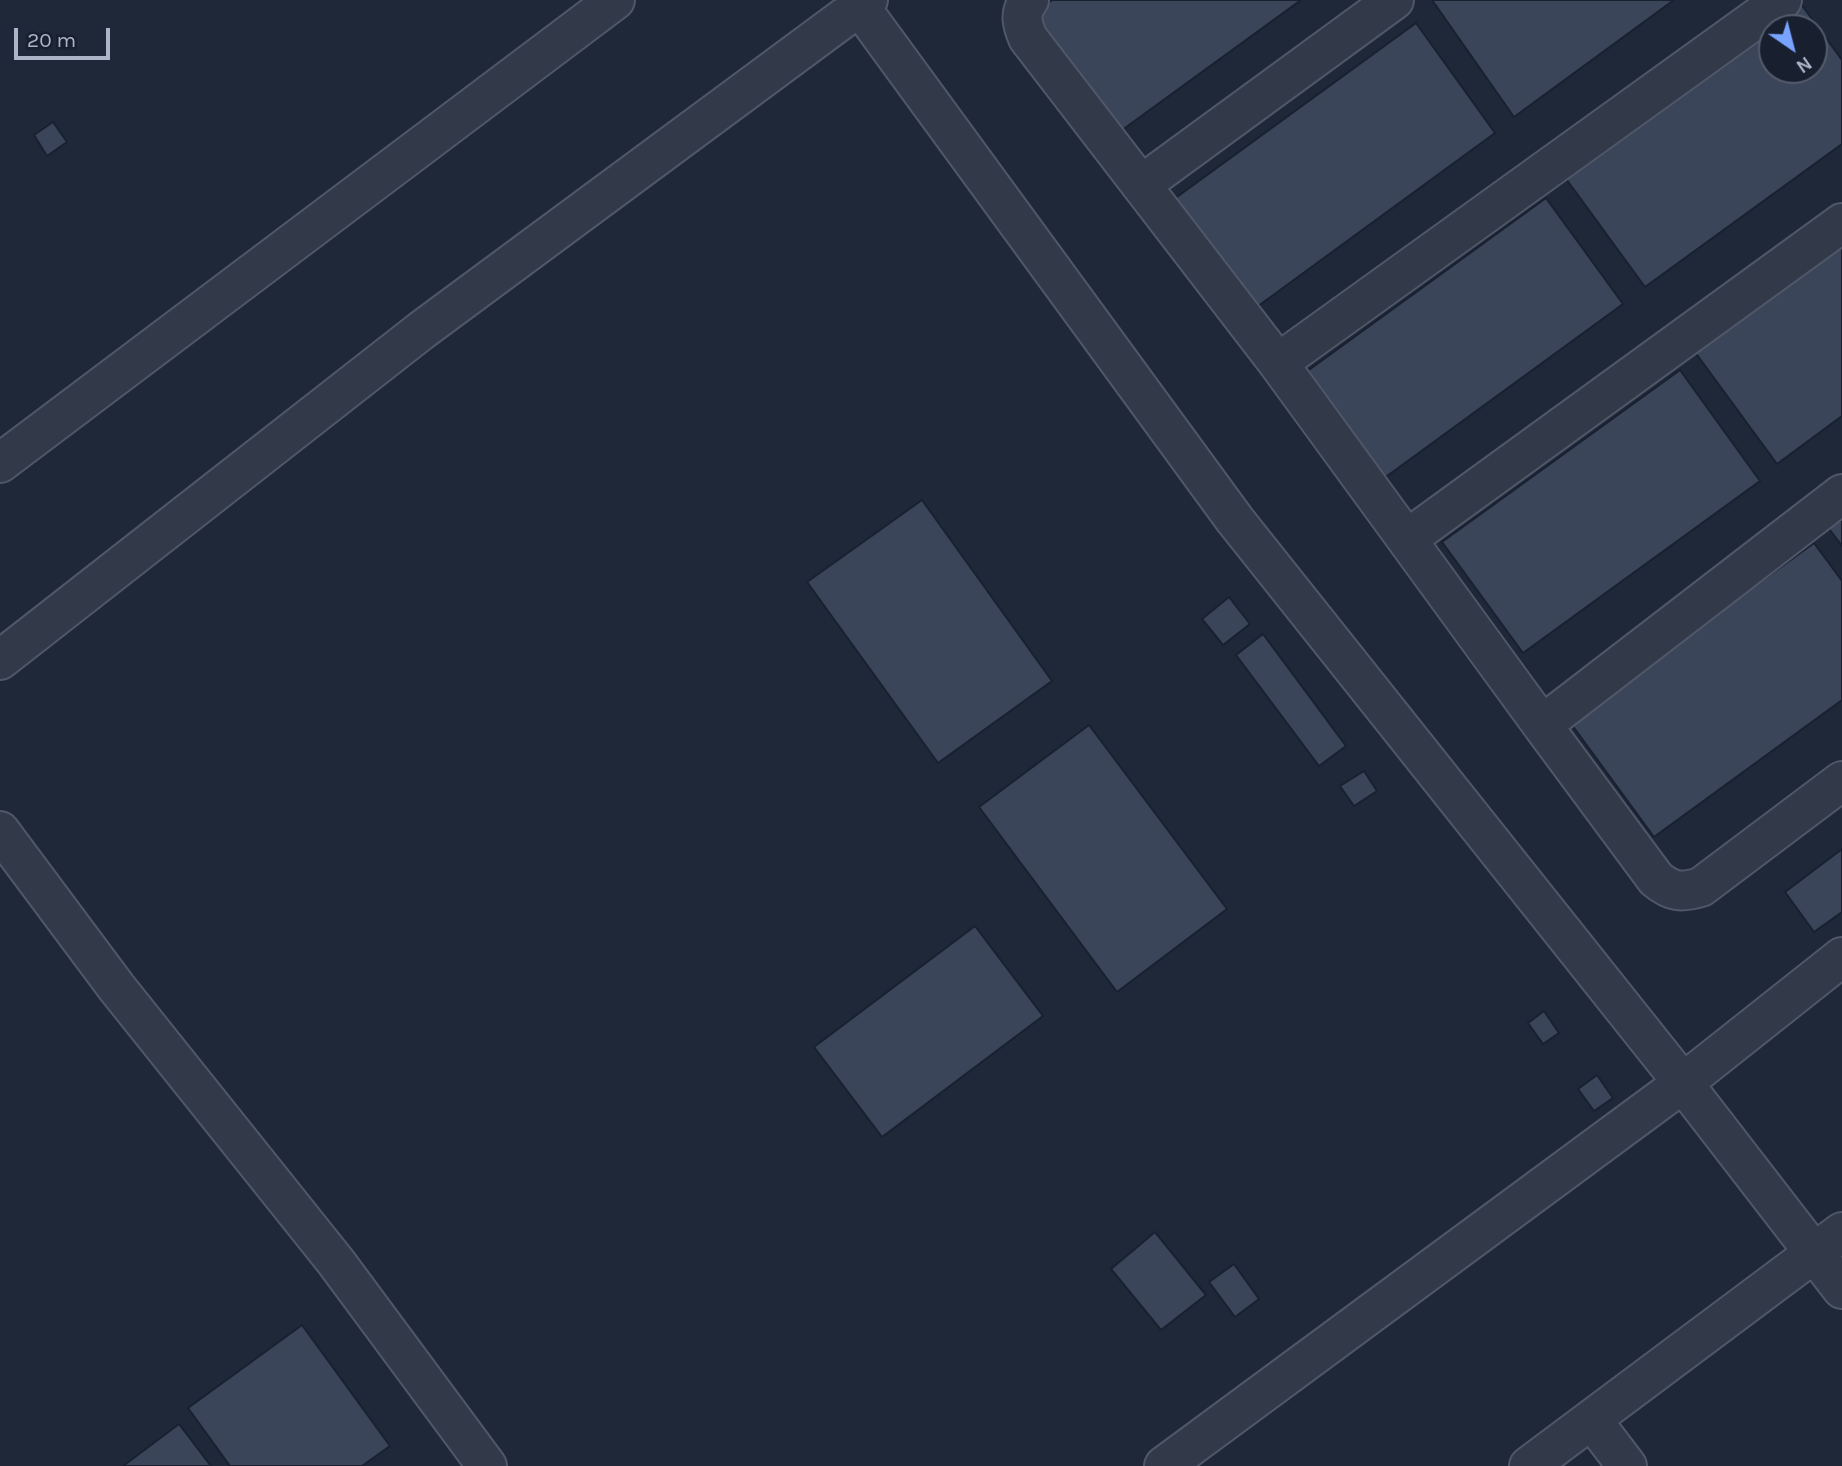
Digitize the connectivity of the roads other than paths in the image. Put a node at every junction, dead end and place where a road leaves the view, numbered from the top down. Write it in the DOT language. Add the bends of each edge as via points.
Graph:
graph roads {
  1 [pos="615,0"];
  2 [pos="1029,0"];
  3 [pos="1394,0"];
  4 [pos="1782,0"];
  5 [pos="861,2"];
  6 [pos="1141,185"];
  7 [pos="1842,223"];
  8 [pos="1278,363"];
  9 [pos="0,463"];
  10 [pos="1842,494"];
  11 [pos="1406,539"];
  12 [pos="0,660"];
  13 [pos="1542,725"];
  14 [pos="1842,781"];
  15 [pos="0,831"];
  16 [pos="1842,957"];
  17 [pos="1683,1083"];
  18 [pos="1828,1243"];
  19 [pos="1842,1289"];
  20 [pos="1592,1420"];
  21 [pos="487,1466"];
  22 [pos="1164,1466"];
  23 [pos="1529,1466"];
  24 [pos="1627,1466"];
  1 -- 9 [label="street"];
  2 -- 6 [label="street" via="1021,22 1028,38"];
  3 -- 6 [label="street"];
  4 -- 8 [label="street"];
  5 -- 12 [label="street" via="422,330"];
  5 -- 17 [label="street" via="1235,520"];
  6 -- 8 [label="street"];
  7 -- 11 [label="street"];
  8 -- 11 [label="street"];
  10 -- 13 [label="street"];
  11 -- 13 [label="street"];
  13 -- 14 [label="street" via="1656,879 1668,889 1682,892 1701,887"];
  15 -- 21 [label="street" via="117,988 336,1262"];
  16 -- 17 [label="street"];
  17 -- 18 [label="street"];
  17 -- 22 [label="street"];
  18 -- 19 [label="street"];
  18 -- 20 [label="street"];
  20 -- 23 [label="street"];
  20 -- 24 [label="street"];
}
